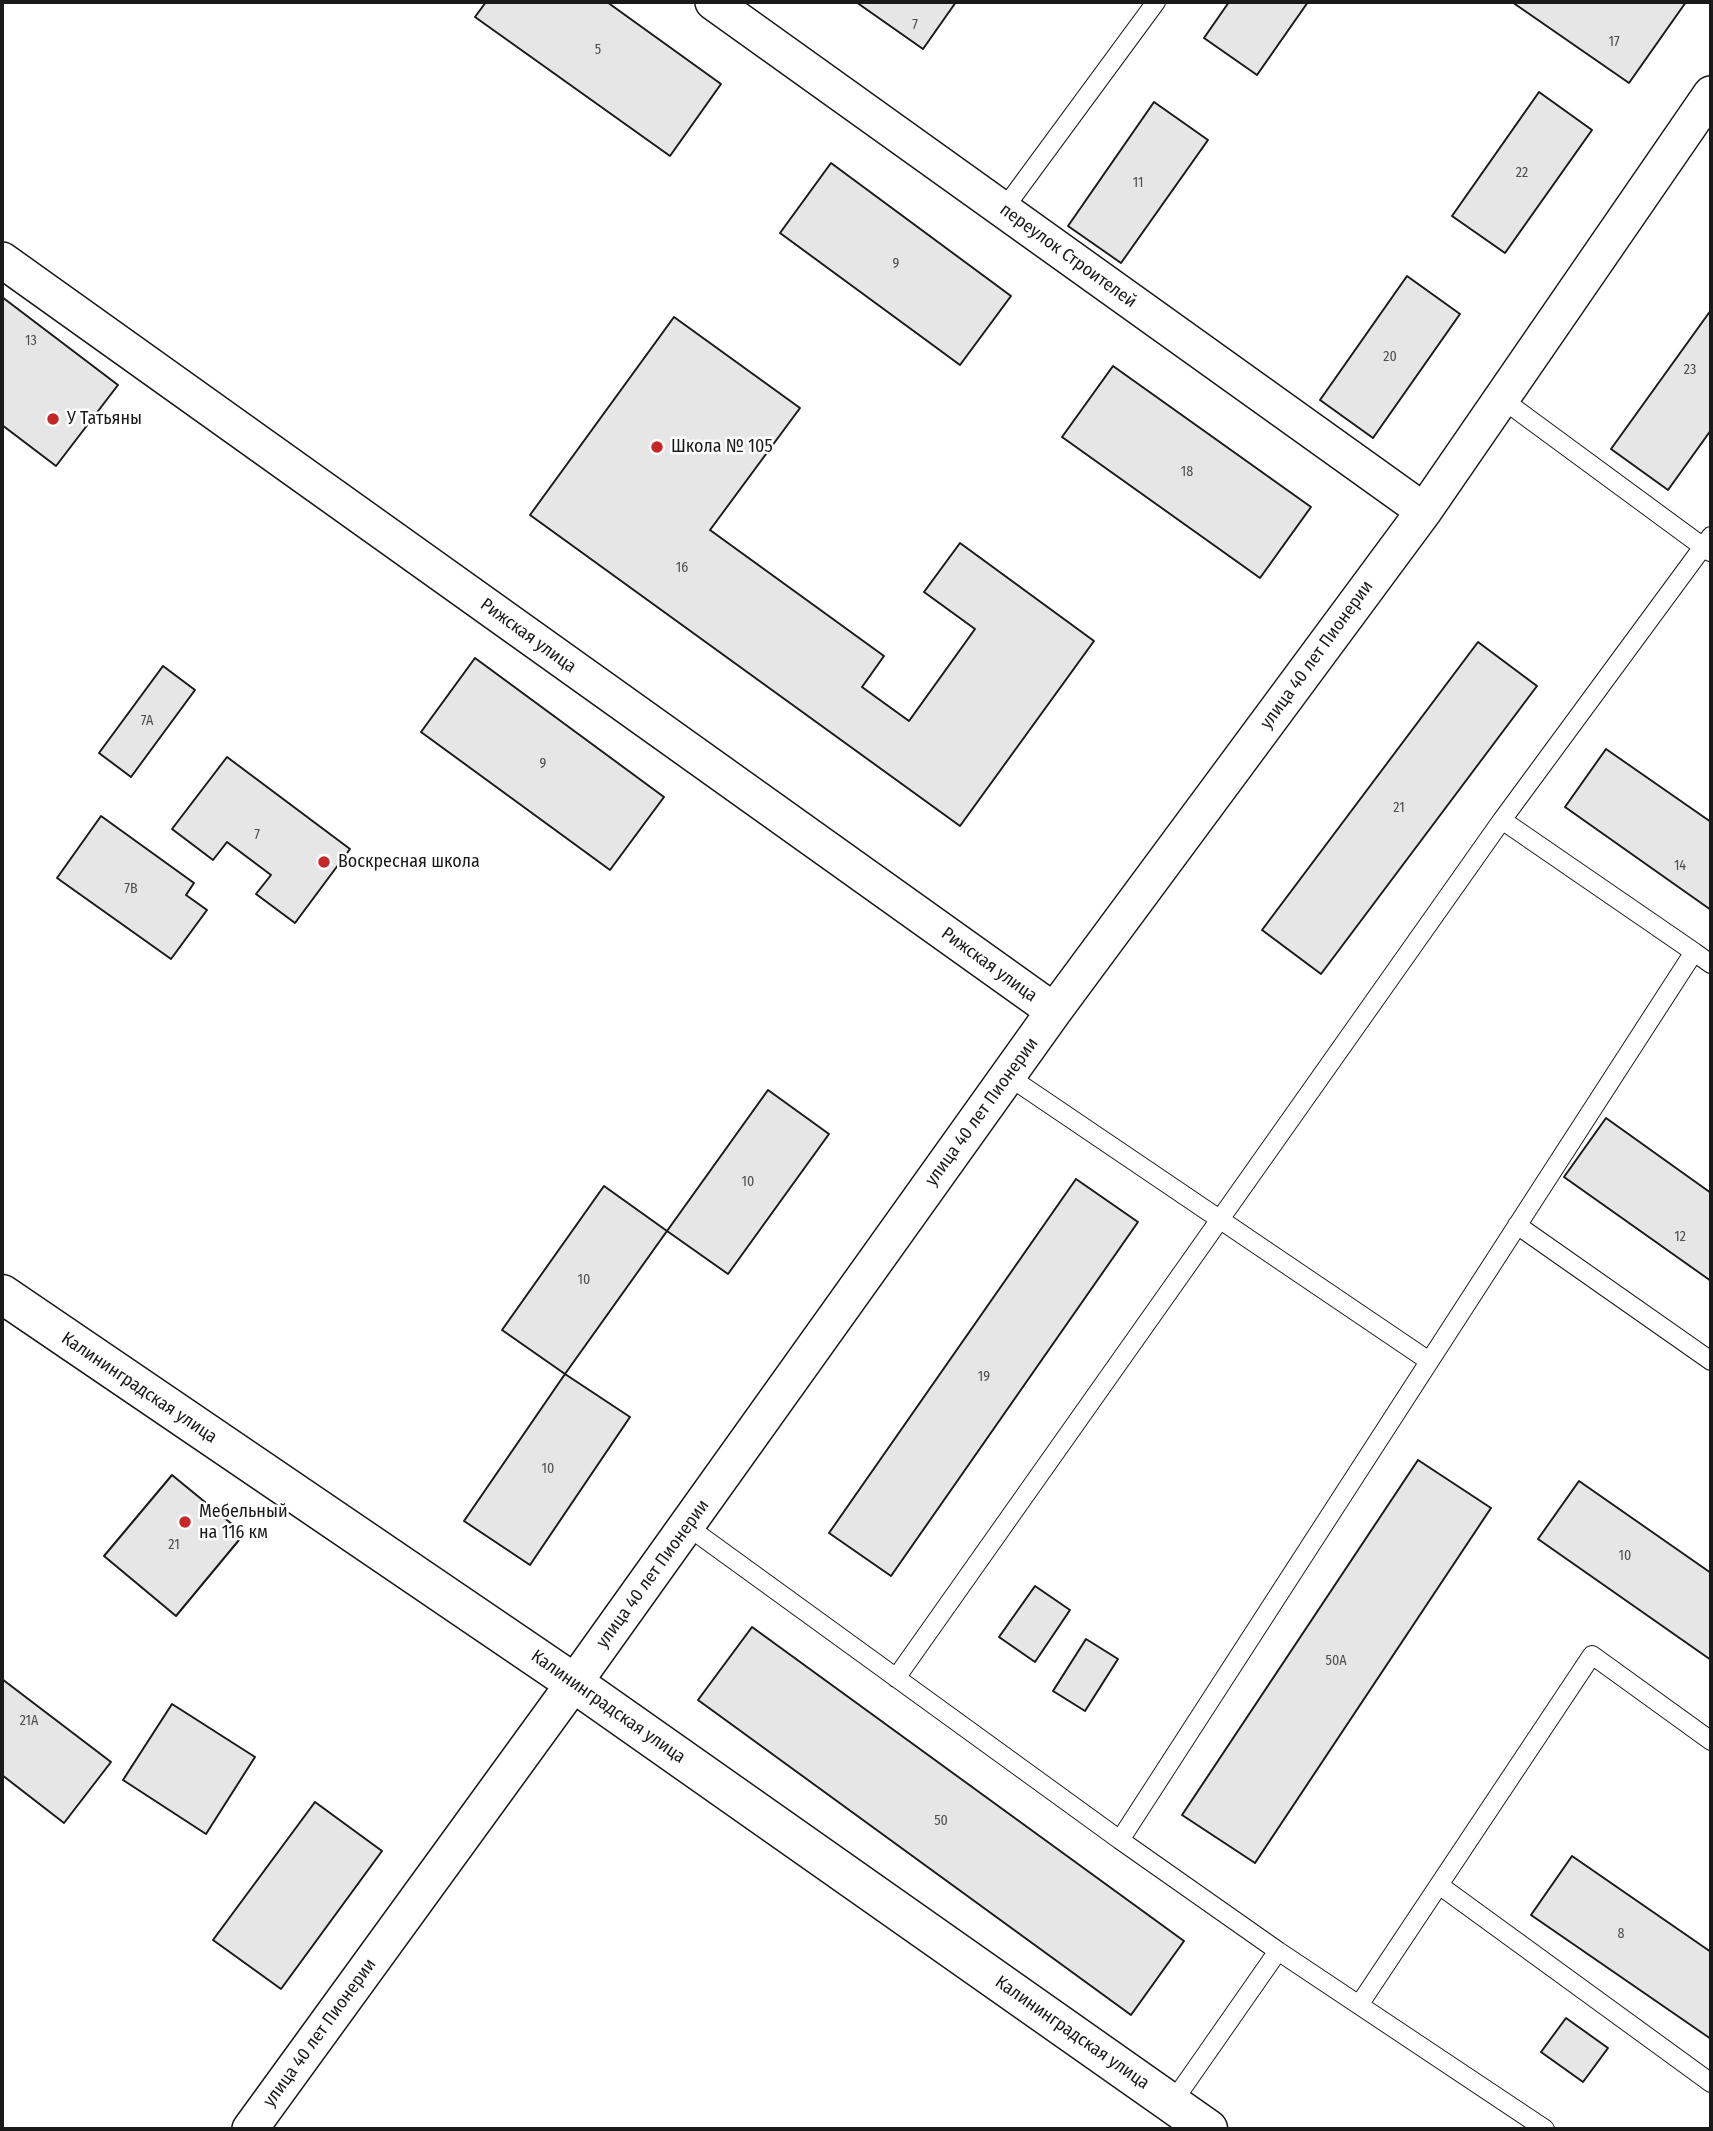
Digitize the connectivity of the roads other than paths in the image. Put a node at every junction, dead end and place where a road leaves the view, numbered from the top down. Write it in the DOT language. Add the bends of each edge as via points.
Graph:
graph roads {
  1 [pos="713,2"];
  2 [pos="1156,2"];
  3 [pos="1711,94"];
  4 [pos="1003,210"];
  5 [pos="2,260"];
  6 [pos="1502,399"];
  7 [pos="1424,511"];
  8 [pos="1709,545"];
  9 [pos="1502,820"];
  10 [pos="1694,952"];
  11 [pos="1711,964"];
  12 [pos="1054,1011"];
  13 [pos="1008,1076"];
  14 [pos="1221,1220"];
  15 [pos="1517,1225"];
  16 [pos="2,1294"];
  17 [pos="1429,1361"];
  18 [pos="1711,1362"];
  19 [pos="687,1526"];
  20 [pos="896,1678"];
  21 [pos="574,1683"];
  22 [pos="1711,1741"];
  23 [pos="1120,1840"];
  24 [pos="1439,1885"];
  25 [pos="1278,1951"];
  26 [pos="1359,2005"];
  27 [pos="1711,2083"];
  28 [pos="1172,2103"];
  29 [pos="250,2129"];
  30 [pos="1208,2129"];
  31 [pos="1545,2129"];
  1 -- 4 [label="street, переулок Строителей"];
  2 -- 4 [label="lane"];
  3 -- 6 [label="street, улица 40 лет Пионерии"];
  4 -- 7 [label="street, переулок Строителей"];
  5 -- 12 [label="street, Рижская улица"];
  6 -- 7 [label="street, улица 40 лет Пионерии"];
  6 -- 8 [label="lane"];
  7 -- 12 [label="street, улица 40 лет Пионерии"];
  8 -- 9 [label="lane"];
  9 -- 10 [label="lane"];
  9 -- 14 [label="lane"];
  10 -- 11 [label="lane"];
  10 -- 15 [label="lane"];
  12 -- 13 [label="street, улица 40 лет Пионерии"];
  13 -- 14 [label="lane"];
  13 -- 19 [label="street, улица 40 лет Пионерии"];
  14 -- 17 [label="lane"];
  14 -- 20 [label="lane"];
  15 -- 17 [label="lane"];
  15 -- 18 [label="lane"];
  16 -- 21 [label="street, Калининградская улица"];
  17 -- 23 [label="lane"];
  19 -- 20 [label="lane"];
  19 -- 21 [label="street, улица 40 лет Пионерии"];
  20 -- 23 [label="lane"];
  21 -- 28 [label="street, Калининградская улица"];
  21 -- 29 [label="street, улица 40 лет Пионерии"];
  22 -- 24 [label="lane" via="1592,1655"];
  23 -- 25 [label="lane"];
  24 -- 26 [label="lane"];
  24 -- 27 [label="lane"];
  25 -- 26 [label="lane"];
  25 -- 28 [label="lane"];
  26 -- 31 [label="lane"];
  28 -- 30 [label="street, Калининградская улица"];
}
